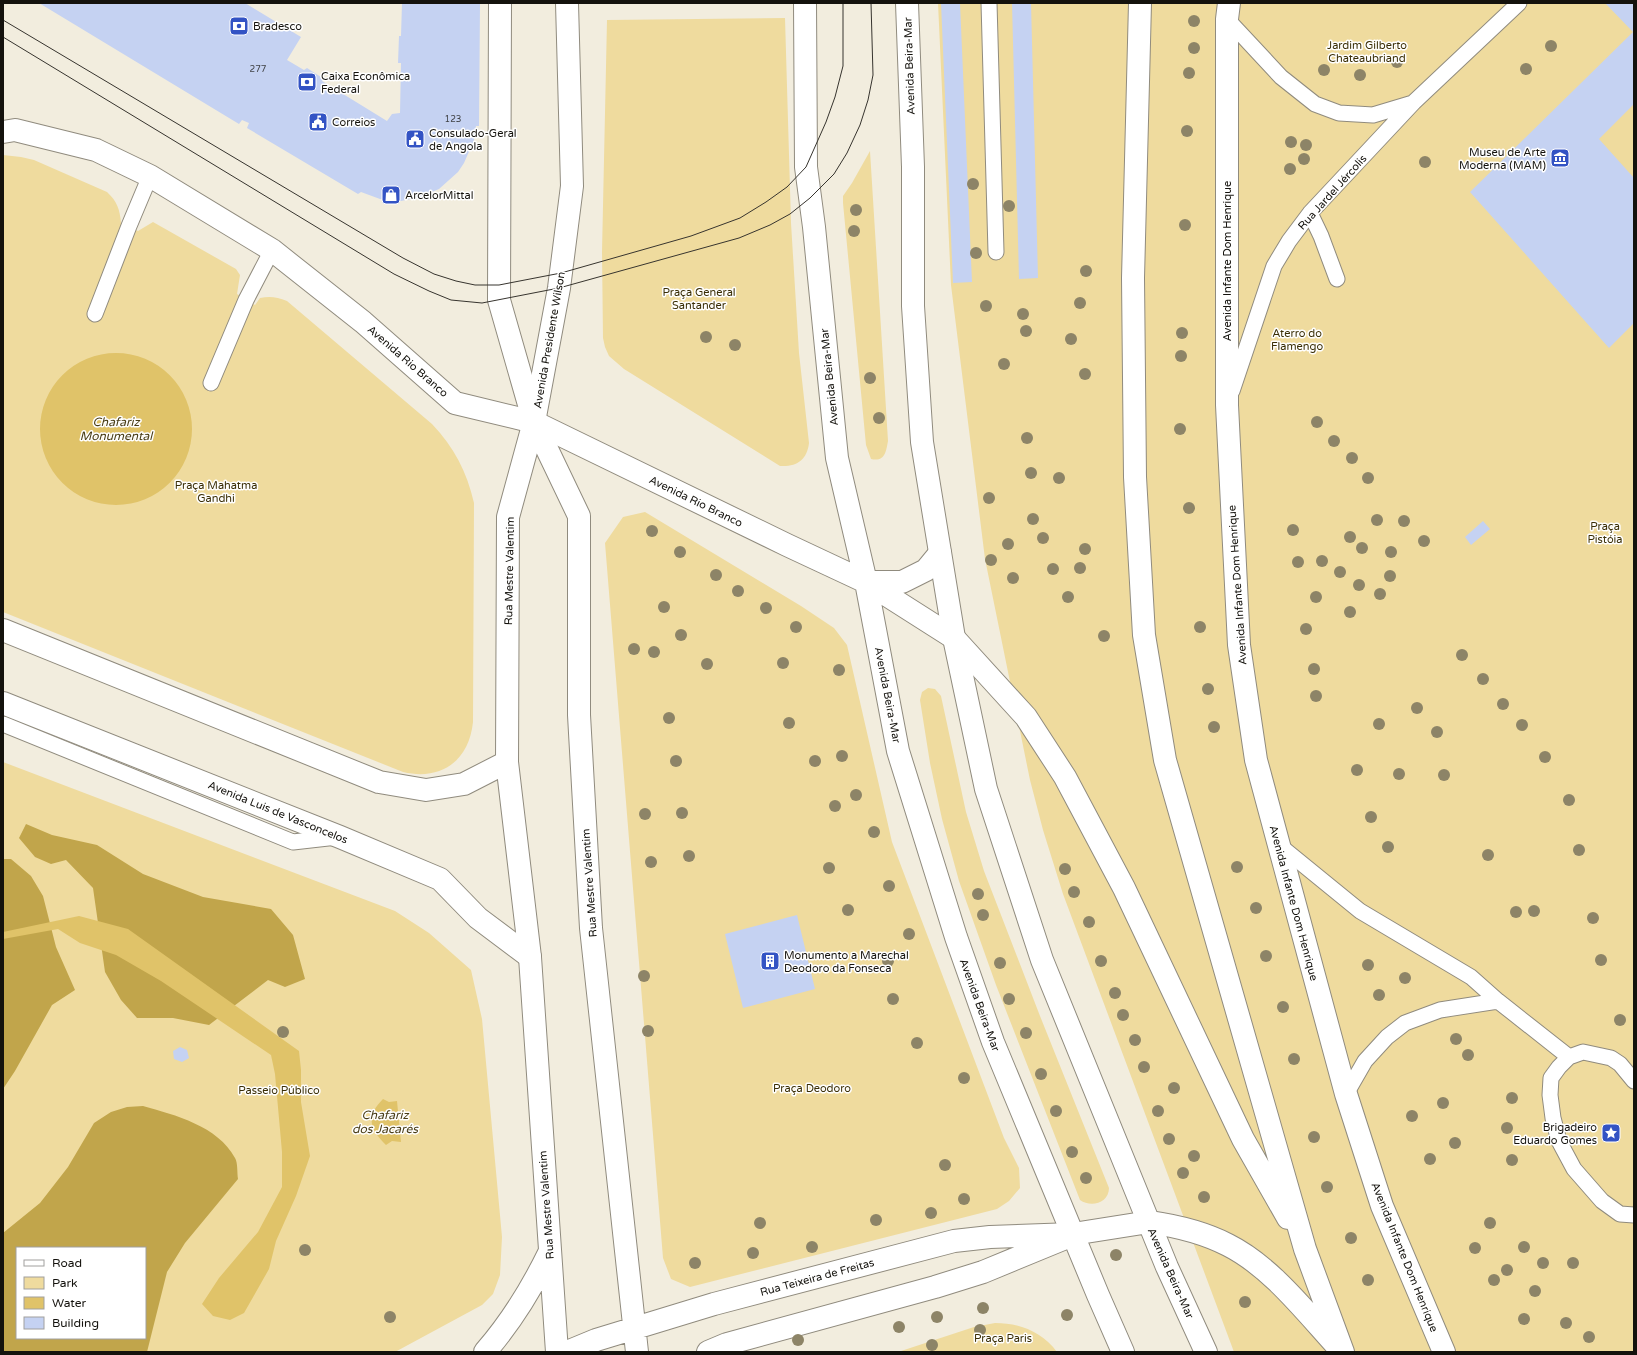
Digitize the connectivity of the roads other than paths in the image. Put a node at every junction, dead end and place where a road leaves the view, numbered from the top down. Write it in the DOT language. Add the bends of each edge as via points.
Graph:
graph roads {
  1 [pos="500,3"];
  2 [pos="566,3"];
  3 [pos="805,3"];
  4 [pos="907,3"];
  5 [pos="990,3"];
  6 [pos="1140,3"];
  7 [pos="1519,3"];
  8 [pos="1228,11"];
  9 [pos="1414,102"];
  10 [pos="3,132"];
  11 [pos="150,176"];
  12 [pos="1310,213"];
  13 [pos="272,250"];
  14 [pos="996,252"];
  15 [pos="1337,280"];
  16 [pos="95,314"];
  17 [pos="211,383"];
  18 [pos="1227,405"];
  19 [pos="534,422"];
  20 [pos="940,553"];
  21 [pos="866,582"];
  22 [pos="3,630"];
  23 [pos="954,638"];
  24 [pos="3,703"];
  25 [pos="3,724"];
  26 [pos="507,762"];
  27 [pos="340,837"];
  28 [pos="1279,845"];
  29 [pos="530,957"];
  30 [pos="1498,1001"];
  31 [pos="1569,1057"];
  32 [pos="1634,1081"];
  33 [pos="1346,1094"];
  34 [pos="1634,1214"];
  35 [pos="1149,1222"];
  36 [pos="1073,1234"];
  37 [pos="1305,1249"];
  38 [pos="549,1254"];
  39 [pos="635,1328"];
  40 [pos="485,1352"];
  41 [pos="557,1352"];
  42 [pos="566,1352"];
  43 [pos="637,1352"];
  44 [pos="708,1352"];
  45 [pos="1123,1352"];
  46 [pos="1206,1352"];
  47 [pos="1342,1352"];
  48 [pos="1444,1352"];
  1 -- 19 [label="main road, Avenida Presidente Wilson" via="499,300"];
  2 -- 19 [label="main road, Avenida Presidente Wilson" via="572,186 559,288"];
  3 -- 21 [label="main road, Avenida Beira-Mar" via="806,167 837,458"];
  4 -- 20 [label="main road, Avenida Beira-Mar" via="913,167 913,306 922,442"];
  5 -- 14 [label="lane"];
  6 -- 37 [label="main road" via="1133,278 1135,477 1144,635 1165,760"];
  7 -- 9 [label="lane, Rua Jardel Jércolis"];
  8 -- 9 [label="lane, Rua Jardel Jércolis" via="1281,77 1315,104 1339,113 1373,115"];
  8 -- 18 [label="main road, Avenida Infante Dom Henrique"];
  9 -- 12 [label="lane, Rua Jardel Jércolis"];
  10 -- 11 [label="main road, Avenida Rio Branco" via="15,130 96,150"];
  11 -- 13 [label="main road, Avenida Rio Branco"];
  11 -- 16 [label="lane"];
  12 -- 15 [label="lane"];
  12 -- 18 [label="lane, Rua Jardel Jércolis" via="1274,266"];
  13 -- 17 [label="lane" via="246,300"];
  13 -- 19 [label="main road, Avenida Rio Branco" via="363,322 455,402"];
  18 -- 28 [label="main road, Avenida Infante Dom Henrique" via="1238,644 1256,760"];
  19 -- 21 [label="main road, Avenida Rio Branco"];
  19 -- 26 [label="main road, Rua Mestre Valentim" via="508,517"];
  19 -- 39 [label="main road, Rua Mestre Valentim" via="579,516 578,715 591,928"];
  20 -- 21 [label="main road" via="926,570 902,582"];
  20 -- 23 [label="main road, Avenida Beira-Mar"];
  21 -- 23 [label="main road, Avenida Rio Branco"];
  21 -- 36 [label="main road, Avenida Beira-Mar" via="898,751 956,937 993,1042"];
  22 -- 26 [label="main road" via="379,782 426,790 464,784"];
  23 -- 35 [label="main road, Avenida Beira-Mar" via="986,789 1042,960"];
  23 -- 37 [label="main road, Avenida Rio Branco" via="1026,717 1065,777 1124,888 1243,1139"];
  24 -- 27 [label="main road, Avenida Luis de Vasconcelos"];
  25 -- 27 [label="lane" via="293,842"];
  26 -- 29 [label="main road, Rua Mestre Valentim"];
  27 -- 29 [label="main road, Avenida Luis de Vasconcelos" via="440,878 478,918"];
  28 -- 30 [label="lane" via="1360,911 1471,977"];
  28 -- 33 [label="main road, Avenida Infante Dom Henrique"];
  29 -- 38 [label="main road, Rua Mestre Valentim"];
  30 -- 31 [label="lane"];
  30 -- 33 [label="lane" via="1440,1010 1405,1023 1365,1060"];
  31 -- 32 [label="lane" via="1583,1052 1611,1058 1620,1064"];
  31 -- 34 [label="lane" via="1551,1078 1550,1095 1559,1141 1574,1169 1602,1201 1620,1214"];
  33 -- 48 [label="main road, Avenida Infante Dom Henrique" via="1382,1206"];
  35 -- 36 [label="main road, Rua Teixeira de Freitas"];
  35 -- 46 [label="main road, Avenida Beira-Mar"];
  35 -- 47 [label="main road, Rua Teixeira de Freitas" via="1194,1231 1229,1245 1250,1258 1280,1284"];
  36 -- 39 [label="main road, Rua Teixeira de Freitas" via="954,1241 714,1304"];
  36 -- 44 [label="main road, Rua Teixeira de Freitas" via="983,1272 727,1344"];
  36 -- 45 [label="main road, Avenida Beira-Mar"];
  37 -- 47 [label="main road"];
  38 -- 40 [label="main road" via="526,1296"];
  38 -- 41 [label="main road, Rua Mestre Valentim"];
  39 -- 42 [label="main road, Rua Teixeira de Freitas"];
  39 -- 43 [label="main road, Rua Mestre Valentim"];
}
